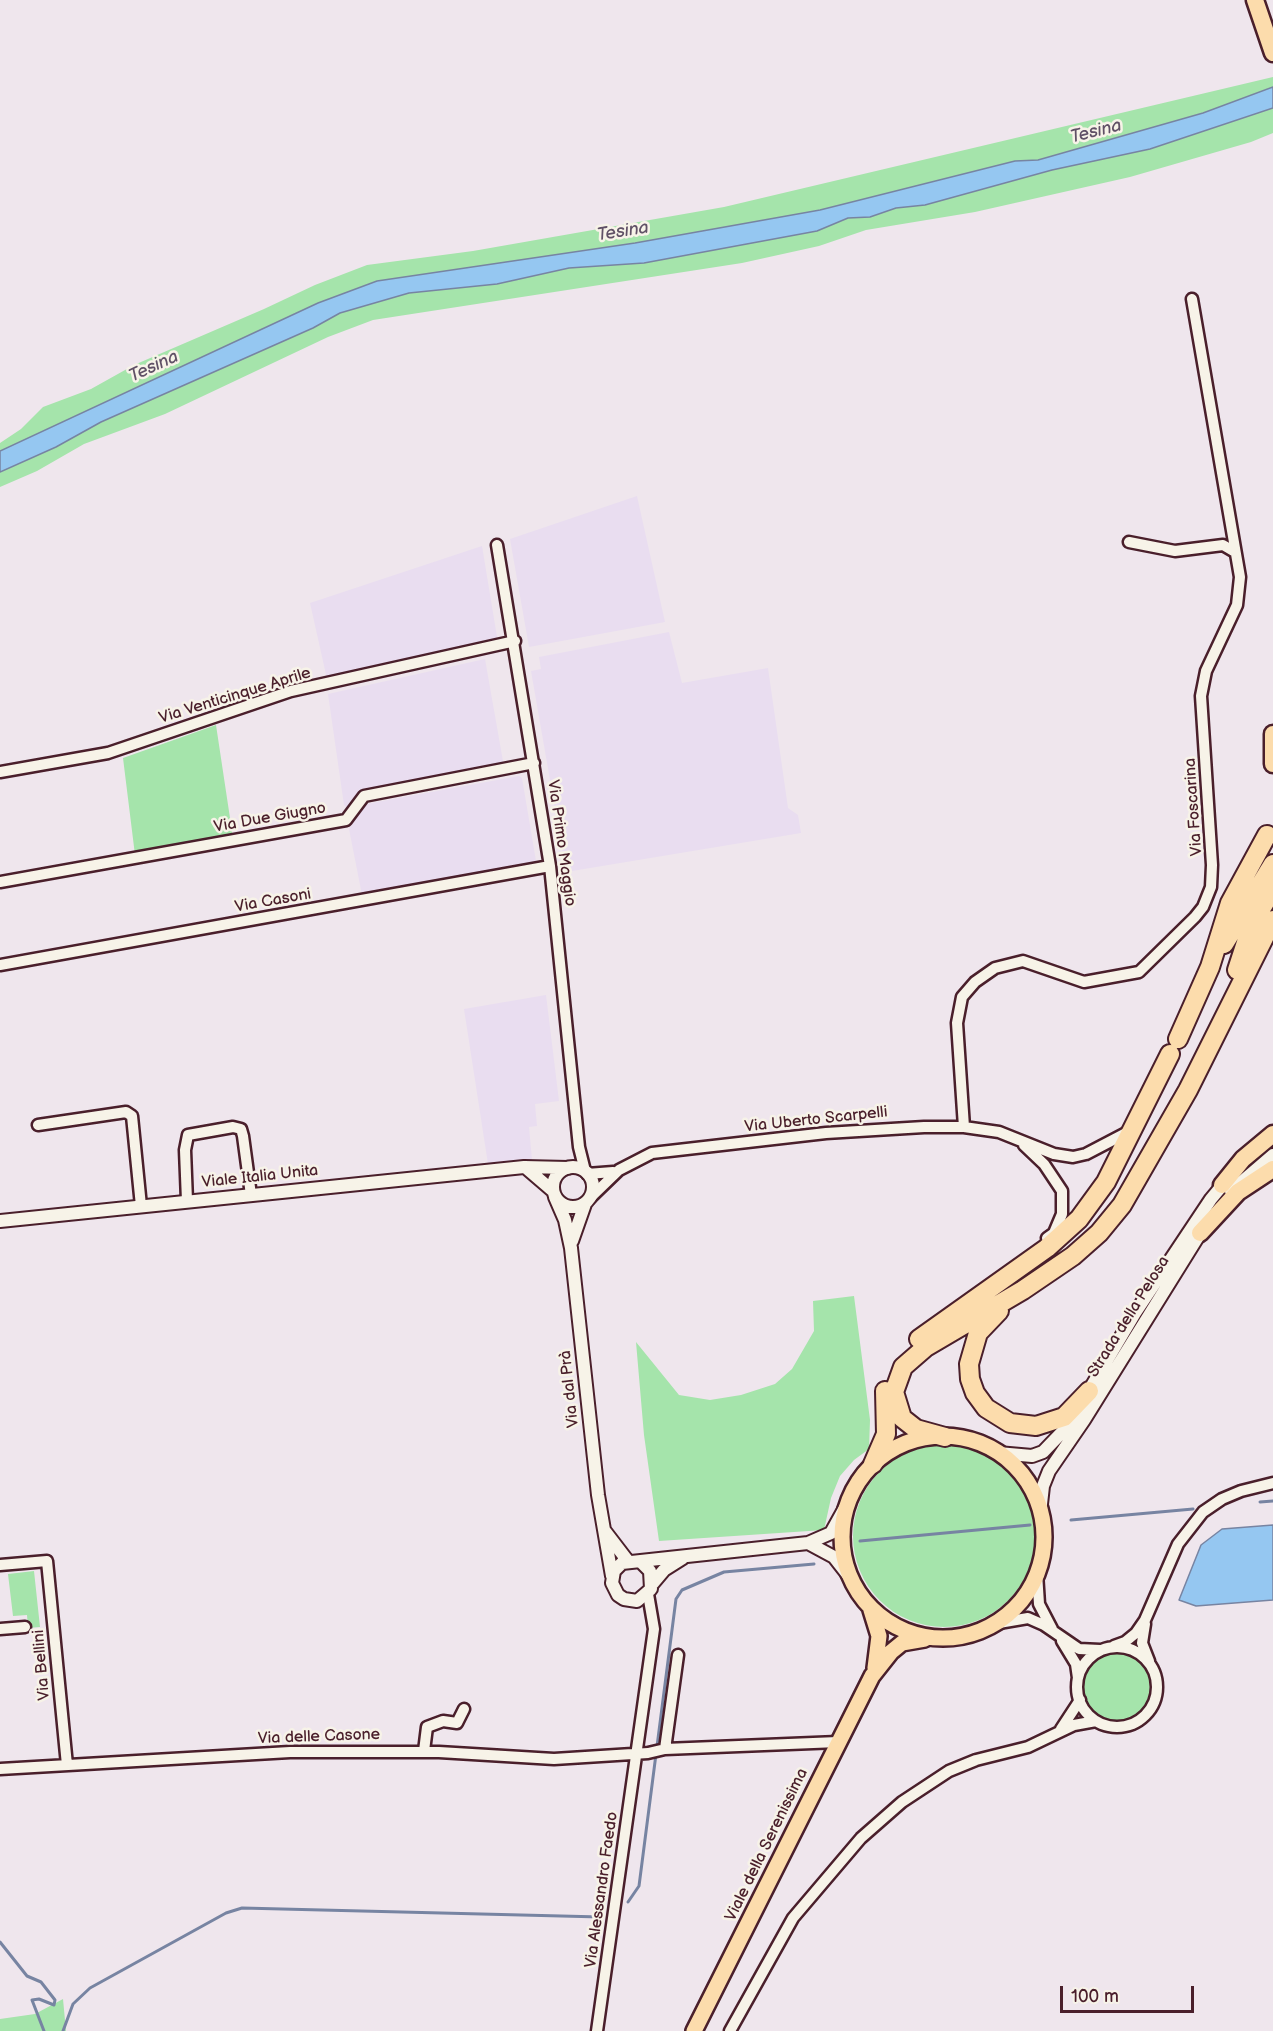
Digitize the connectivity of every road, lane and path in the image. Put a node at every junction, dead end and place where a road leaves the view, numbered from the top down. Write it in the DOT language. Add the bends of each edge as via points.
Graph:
graph roads {
  1 [pos="1255,0"];
  2 [pos="1273,53"];
  3 [pos="1192,299"];
  4 [pos="1129,542"];
  5 [pos="497,545"];
  6 [pos="1235,552"];
  7 [pos="515,641"];
  8 [pos="1273,734"];
  9 [pos="534,764"];
  10 [pos="1273,764"];
  11 [pos="0,772"];
  12 [pos="1267,835"];
  13 [pos="1273,864"];
  14 [pos="550,866"];
  15 [pos="0,882"];
  16 [pos="1273,889"];
  17 [pos="1273,920"];
  18 [pos="0,965"];
  19 [pos="1210,967"];
  20 [pos="1218,1026"];
  21 [pos="38,1125"];
  22 [pos="964,1127"];
  23 [pos="1133,1130"];
  24 [pos="1273,1134"];
  25 [pos="1019,1141"];
  26 [pos="1273,1146"];
  27 [pos="1273,1155"];
  28 [pos="524,1167"];
  29 [pos="1273,1169"];
  30 [pos="578,1170"];
  31 [pos="619,1170"];
  32 [pos="1222,1185"];
  33 [pos="554,1194"];
  34 [pos="251,1195"];
  35 [pos="587,1201"];
  36 [pos="188,1202"];
  37 [pos="141,1206"];
  38 [pos="0,1221"];
  39 [pos="1200,1233"];
  40 [pos="571,1248"];
  41 [pos="1023,1290"];
  42 [pos="980,1295"];
  43 [pos="1089,1391"];
  44 [pos="945,1437"];
  45 [pos="998,1453"];
  46 [pos="873,1464"];
  47 [pos="1273,1483"];
  48 [pos="846,1506"];
  49 [pos="1040,1513"];
  50 [pos="603,1527"];
  51 [pos="808,1543"];
  52 [pos="689,1555"];
  53 [pos="627,1560"];
  54 [pos="641,1562"];
  55 [pos="0,1565"];
  56 [pos="1037,1573"];
  57 [pos="612,1576"];
  58 [pos="852,1580"];
  59 [pos="646,1592"];
  60 [pos="870,1606"];
  61 [pos="1145,1620"];
  62 [pos="993,1624"];
  63 [pos="25,1627"];
  64 [pos="0,1629"];
  65 [pos="1058,1636"];
  66 [pos="928,1638"];
  67 [pos="1105,1649"];
  68 [pos="678,1655"];
  69 [pos="1152,1667"];
  70 [pos="872,1677"];
  71 [pos="1078,1680"];
  72 [pos="1080,1700"];
  73 [pos="464,1709"];
  74 [pos="1096,1721"];
  75 [pos="1059,1732"];
  76 [pos="838,1742"];
  77 [pos="663,1750"];
  78 [pos="424,1751"];
  79 [pos="643,1753"];
  80 [pos="66,1765"];
  81 [pos="0,1769"];
  82 [pos="597,2031"];
  83 [pos="694,2031"];
  84 [pos="730,2031"];
  1 -- 2 [label="highway"];
  3 -- 6 [label="street, Via Foscarina"];
  4 -- 6 [label="street" via="1175,551 1223,545"];
  5 -- 7 [label="street, Via Primo Maggio"];
  6 -- 22 [label="street, Via Foscarina" via="1240,577 1237,605 1206,671 1201,696 1212,865 1207,898 1195,917 1139,972 1084,982 1023,961 994,968 975,982 962,998 957,1023"];
  7 -- 9 [label="street, Via Primo Maggio"];
  7 -- 11 [label="street, Via Venticinque Aprile" via="291,691 108,753"];
  8 -- 10 [label="highway"];
  9 -- 14 [label="street, Via Primo Maggio"];
  9 -- 15 [label="street, Via Due Giugno" via="364,796 346,820"];
  12 -- 19 [label="highway" via="1230,903"];
  13 -- 19 [label="highway"];
  14 -- 18 [label="street, Via Casoni"];
  14 -- 30 [label="street, Via Primo Maggio" via="579,1147"];
  16 -- 20 [label="highway" via="1252,924"];
  17 -- 20 [label="highway"];
  19 -- 23 [label="highway"];
  20 -- 41 [label="highway" via="1188,1090 1122,1205 1073,1256"];
  21 -- 37 [label="street" via="126,1112 132,1116"];
  22 -- 25 [label="street, Via Uberto Scarpelli" via="999,1132"];
  22 -- 31 [label="street, Via Uberto Scarpelli" via="878,1128 652,1153"];
  23 -- 25 [label="street, Via Uberto Scarpelli" via="1073,1157"];
  23 -- 42 [label="highway" via="1099,1194 1079,1219 1047,1248"];
  24 -- 32 [label="highway" via="1243,1159"];
  25 -- 42 [label="street, Via Uberto Scarpelli" via="1054,1176 1062,1191 1062,1214 1054,1233"];
  26 -- 32 [label="street, Strada della Pelosa"];
  27 -- 39 [label="street, Strada della Pelosa" via="1233,1188"];
  28 -- 30 [label="street, Viale Italia Unita"];
  28 -- 33 [label="street"];
  28 -- 34 [label="street, Viale Italia Unita"];
  29 -- 39 [label="highway" via="1238,1192"];
  30 -- 31 [label="street, Via Uberto Scarpelli"];
  30 -- 33 [label="street" via="555,1179"];
  30 -- 35 [label="street" via="593,1188"];
  31 -- 35 [label="street, Via Uberto Scarpelli"];
  32 -- 43 [label="street, Strada della Pelosa" via="1135,1313"];
  33 -- 35 [label="street" via="572,1208"];
  33 -- 40 [label="street, Via dal Prà"];
  34 -- 36 [label="street, Viale Italia Unita"];
  34 -- 36 [label="street" via="243,1136 241,1129 233,1127 188,1135"];
  35 -- 40 [label="street, Via dal Prà" via="575,1226"];
  36 -- 37 [label="street, Viale Italia Unita"];
  37 -- 38 [label="street, Viale Italia Unita"];
  39 -- 49 [label="street, Strada della Pelosa" via="1049,1472 1042,1486"];
  40 -- 50 [label="street, Via dal Prà"];
  41 -- 43 [label="highway" via="989,1321 973,1346 969,1364 975,1393 996,1416 1023,1426 1036,1426 1064,1417"];
  41 -- 44 [label="highway" via="926,1347 909,1360 899,1375 894,1392 902,1418 916,1429"];
  42 -- 46 [label="highway" via="921,1337 897,1360 885,1388 886,1434"];
  43 -- 45 [label="street, Strada della Pelosa" via="1068,1426 1043,1452 1032,1456"];
  44 -- 45 [label="main road" via="970,1441"];
  44 -- 46 [label="main road" via="924,1438 901,1446"];
  45 -- 49 [label="main road" via="1024,1478"];
  46 -- 48 [label="main road"];
  47 -- 61 [label="street" via="1232,1495 1203,1512 1178,1544"];
  48 -- 51 [label="street" via="831,1533"];
  48 -- 58 [label="main road" via="842,1536"];
  49 -- 56 [label="main road" via="1043,1550"];
  50 -- 53 [label="street, Via dal Prà"];
  50 -- 57 [label="street, Via dal Prà"];
  51 -- 52 [label="street"];
  51 -- 58 [label="street" via="834,1557"];
  52 -- 54 [label="street"];
  52 -- 59 [label="street" via="664,1570"];
  53 -- 54 [label="street"];
  53 -- 57 [label="street" via="617,1566"];
  54 -- 59 [label="street" via="650,1570"];
  55 -- 80 [label="street, Via Bellini" via="47,1561"];
  56 -- 62 [label="main road" via="1018,1604"];
  56 -- 65 [label="street" via="1039,1604"];
  57 -- 59 [label="street" via="618,1595 624,1599"];
  58 -- 60 [label="main road"];
  59 -- 79 [label="street" via="654,1629"];
  60 -- 66 [label="main road" via="899,1629"];
  60 -- 70 [label="main road, Viale della Serenissima" via="879,1636"];
  61 -- 67 [label="street" via="1125,1642"];
  61 -- 69 [label="street" via="1142,1643"];
  62 -- 65 [label="street" via="1028,1618"];
  62 -- 66 [label="main road" via="957,1637"];
  63 -- 64 [label="street"];
  65 -- 67 [label="street" via="1085,1651"];
  65 -- 71 [label="street" via="1076,1664"];
  66 -- 70 [label="main road, Viale della Serenissima" via="902,1643"];
  67 -- 69 [label="street" via="1133,1650"];
  67 -- 71 [label="street" via="1086,1662"];
  68 -- 77 [label="street"];
  69 -- 74 [label="street" via="1157,1689 1149,1711 1130,1725"];
  70 -- 76 [label="main road, Viale della Serenissima"];
  71 -- 72 [label="street"];
  72 -- 74 [label="street"];
  72 -- 75 [label="street"];
  73 -- 78 [label="street" via="457,1722 443,1721 427,1727"];
  74 -- 75 [label="street"];
  75 -- 84 [label="street" via="1028,1747 975,1760 949,1772 902,1802 861,1838 793,1918"];
  76 -- 77 [label="street, Via delle Casone"];
  76 -- 83 [label="main road, Viale della Serenissima"];
  77 -- 79 [label="street, Via delle Casone"];
  78 -- 79 [label="street, Via delle Casone" via="554,1759"];
  78 -- 80 [label="street, Via delle Casone" via="290,1752"];
  79 -- 82 [label="street, Via Alessandro Faedo"];
  80 -- 81 [label="street, Via delle Casone"];
}
